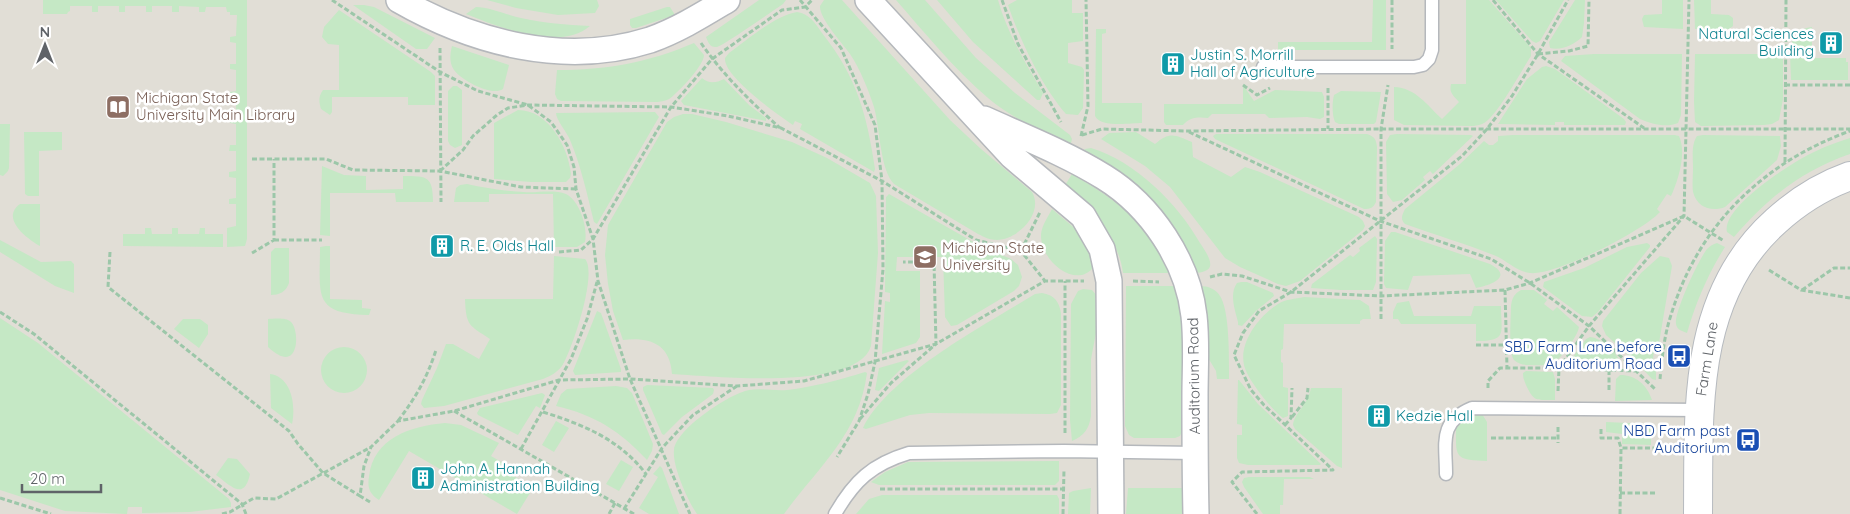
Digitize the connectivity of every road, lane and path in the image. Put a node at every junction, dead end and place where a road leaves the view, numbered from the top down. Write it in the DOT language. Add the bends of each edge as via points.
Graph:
graph roads {
  1 [pos="332,0"];
  2 [pos="399,0"];
  3 [pos="727,0"];
  4 [pos="800,0"];
  5 [pos="812,0"];
  6 [pos="868,0"];
  7 [pos="1002,0"];
  8 [pos="1086,0"];
  9 [pos="1392,0"];
  10 [pos="1432,0"];
  11 [pos="1493,0"];
  12 [pos="1568,0"];
  13 [pos="1589,0"];
  14 [pos="1688,0"];
  15 [pos="1786,0"];
  16 [pos="805,7"];
  17 [pos="687,24"];
  18 [pos="450,25"];
  19 [pos="1538,54"];
  20 [pos="712,59"];
  21 [pos="1263,67"];
  22 [pos="1392,67"];
  23 [pos="440,72"];
  24 [pos="1785,85"];
  25 [pos="1850,85"];
  26 [pos="1328,88"];
  27 [pos="528,105"];
  28 [pos="671,107"];
  29 [pos="971,112"];
  30 [pos="1061,122"];
  31 [pos="780,128"];
  32 [pos="1381,128"];
  33 [pos="1644,128"];
  34 [pos="1328,129"];
  35 [pos="1486,129"];
  36 [pos="1785,129"];
  37 [pos="1850,129"];
  38 [pos="1685,130"];
  39 [pos="1186,131"];
  40 [pos="252,159"];
  41 [pos="274,159"];
  42 [pos="1785,162"];
  43 [pos="440,171"];
  44 [pos="1850,176"];
  45 [pos="882,181"];
  46 [pos="576,189"];
  47 [pos="441,202"];
  48 [pos="1380,221"];
  49 [pos="593,239"];
  50 [pos="274,240"];
  51 [pos="322,240"];
  52 [pos="110,252"];
  53 [pos="560,252"];
  54 [pos="252,253"];
  55 [pos="904,262"];
  56 [pos="1850,268"];
  57 [pos="598,281"];
  58 [pos="1045,281"];
  59 [pos="1065,281"];
  60 [pos="1505,290"];
  61 [pos="1801,290"];
  62 [pos="0,312"];
  63 [pos="1381,319"];
  64 [pos="1589,326"];
  65 [pos="1476,345"];
  66 [pos="1506,345"];
  67 [pos="436,350"];
  68 [pos="1507,368"];
  69 [pos="737,386"];
  70 [pos="1292,388"];
  71 [pos="1308,388"];
  72 [pos="1659,393"];
  73 [pos="1488,408"];
  74 [pos="1699,410"];
  75 [pos="454,411"];
  76 [pos="543,412"];
  77 [pos="1291,418"];
  78 [pos="398,421"];
  79 [pos="858,421"];
  80 [pos="1285,425"];
  81 [pos="1491,438"];
  82 [pos="1558,438"];
  83 [pos="371,447"];
  84 [pos="662,448"];
  85 [pos="1657,448"];
  86 [pos="521,449"];
  87 [pos="1064,452"];
  88 [pos="1110,452"];
  89 [pos="1195,453"];
  90 [pos="837,457"];
  91 [pos="323,473"];
  92 [pos="646,474"];
  93 [pos="1446,474"];
  94 [pos="872,489"];
  95 [pos="1063,489"];
  96 [pos="1620,493"];
  97 [pos="1656,493"];
  98 [pos="360,496"];
  99 [pos="0,498"];
  100 [pos="615,503"];
  101 [pos="242,504"];
  102 [pos="624,508"];
  103 [pos="51,514"];
  104 [pos="222,514"];
  105 [pos="246,514"];
  106 [pos="609,514"];
  107 [pos="634,514"];
  108 [pos="690,514"];
  109 [pos="835,514"];
  110 [pos="1063,514"];
  111 [pos="1111,514"];
  112 [pos="1196,514"];
  113 [pos="1257,514"];
  114 [pos="1620,514"];
  115 [pos="1698,514"];
  1 -- 23 [label="path"];
  2 -- 18 [label="street"];
  3 -- 17 [label="street"];
  4 -- 16 [label="path"];
  5 -- 16 [label="path"];
  6 -- 29 [label="street, Auditorium Road"];
  7 -- 30 [label="path" via="1018,44"];
  8 -- 39 [label="path" via="1088,106 1081,136 1102,129"];
  9 -- 22 [label="path"];
  10 -- 22 [label="lane" via="1432,50 1429,59 1414,67"];
  11 -- 19 [label="path"];
  12 -- 19 [label="path"];
  13 -- 19 [label="path" via="1588,46"];
  14 -- 38 [label="path"];
  15 -- 24 [label="path"];
  16 -- 20 [label="path" via="782,10"];
  16 -- 45 [label="path" via="841,48 875,125"];
  17 -- 18 [label="street" via="649,40 576,52 491,41"];
  17 -- 20 [label="path"];
  18 -- 23 [label="path" via="440,48"];
  19 -- 33 [label="path"];
  19 -- 35 [label="path" via="1512,96"];
  20 -- 28 [label="path"];
  20 -- 31 [label="path"];
  21 -- 22 [label="lane"];
  22 -- 32 [label="path"];
  23 -- 27 [label="path" via="478,91"];
  23 -- 43 [label="path"];
  24 -- 25 [label="path"];
  24 -- 36 [label="path"];
  26 -- 34 [label="path"];
  27 -- 28 [label="path"];
  27 -- 43 [label="path" via="508,108 497,116"];
  27 -- 46 [label="path" via="551,122 566,146 574,167"];
  28 -- 31 [label="path"];
  28 -- 49 [label="path"];
  29 -- 88 [label="street, Auditorium Road" via="1012,156 1082,216 1102,249 1110,281"];
  29 -- 89 [label="street, Auditorium Road" via="1104,177 1137,203 1166,240 1178,260 1194,316"];
  31 -- 45 [label="path"];
  32 -- 34 [label="path"];
  32 -- 35 [label="path"];
  32 -- 48 [label="path"];
  33 -- 35 [label="path"];
  33 -- 38 [label="path"];
  34 -- 39 [label="path"];
  35 -- 48 [label="path" via="1462,156"];
  36 -- 37 [label="path"];
  36 -- 38 [label="path"];
  36 -- 42 [label="path"];
  38 -- 64 [label="path" via="1684,216"];
  39 -- 48 [label="path"];
  40 -- 41 [label="path"];
  41 -- 43 [label="path" via="326,159 353,170"];
  41 -- 50 [label="path"];
  43 -- 46 [label="path" via="521,187"];
  43 -- 47 [label="path"];
  44 -- 74 [label="street, Farm Lane" via="1814,191 1790,208 1766,229 1728,281 1707,342"];
  45 -- 58 [label="path" via="976,240 1021,251"];
  45 -- 79 [label="path" via="883,269 875,362"];
  46 -- 49 [label="path"];
  48 -- 63 [label="path"];
  48 -- 64 [label="path" via="1491,259"];
  48 -- 80 [label="path" via="1291,292 1259,311 1243,333 1234,355 1251,390"];
  49 -- 53 [label="path" via="581,250"];
  49 -- 57 [label="path"];
  50 -- 51 [label="path"];
  50 -- 54 [label="path"];
  52 -- 91 [label="path" via="108,287 289,431"];
  55 -- 79 [label="path" via="934,262 936,344 891,383"];
  56 -- 61 [label="path" via="1834,268"];
  57 -- 76 [label="path" via="571,359"];
  57 -- 84 [label="path" via="630,379"];
  59 -- 87 [label="path"];
  60 -- 66 [label="path"];
  62 -- 101 [label="path" via="34,334"];
  64 -- 68 [label="path" via="1559,368"];
  64 -- 72 [label="path"];
  65 -- 66 [label="path"];
  66 -- 68 [label="path"];
  67 -- 78 [label="path" via="416,398"];
  68 -- 73 [label="path" via="1500,368 1488,380"];
  69 -- 84 [label="path" via="693,415"];
  70 -- 77 [label="path"];
  71 -- 77 [label="path" via="1306,398"];
  73 -- 74 [label="lane"];
  73 -- 93 [label="lane" via="1472,408 1459,413 1450,422 1446,438"];
  74 -- 115 [label="street, Farm Lane"];
  75 -- 86 [label="path"];
  76 -- 86 [label="path"];
  76 -- 92 [label="path" via="597,432 616,444"];
  77 -- 80 [label="path"];
  79 -- 90 [label="path"];
  80 -- 113 [label="path" via="1333,470 1242,472 1232,482"];
  81 -- 82 [label="path"];
  83 -- 91 [label="path"];
  84 -- 92 [label="path"];
  84 -- 108 [label="path"];
  85 -- 96 [label="path" via="1621,448"];
  86 -- 100 [label="path"];
  87 -- 88 [label="lane"];
  87 -- 95 [label="path"];
  87 -- 109 [label="lane" via="909,453 890,458 857,482"];
  88 -- 89 [label="lane"];
  88 -- 111 [label="street, Auditorium Road"];
  89 -- 112 [label="street, Auditorium Road"];
  91 -- 98 [label="path"];
  91 -- 101 [label="path" via="276,499 254,498"];
  92 -- 102 [label="path"];
  94 -- 95 [label="path"];
  95 -- 110 [label="path"];
  96 -- 97 [label="path"];
  96 -- 114 [label="path"];
  99 -- 103 [label="path"];
  100 -- 102 [label="path"];
  100 -- 106 [label="path"];
  101 -- 104 [label="path"];
  101 -- 105 [label="path"];
  102 -- 107 [label="path"];
}
